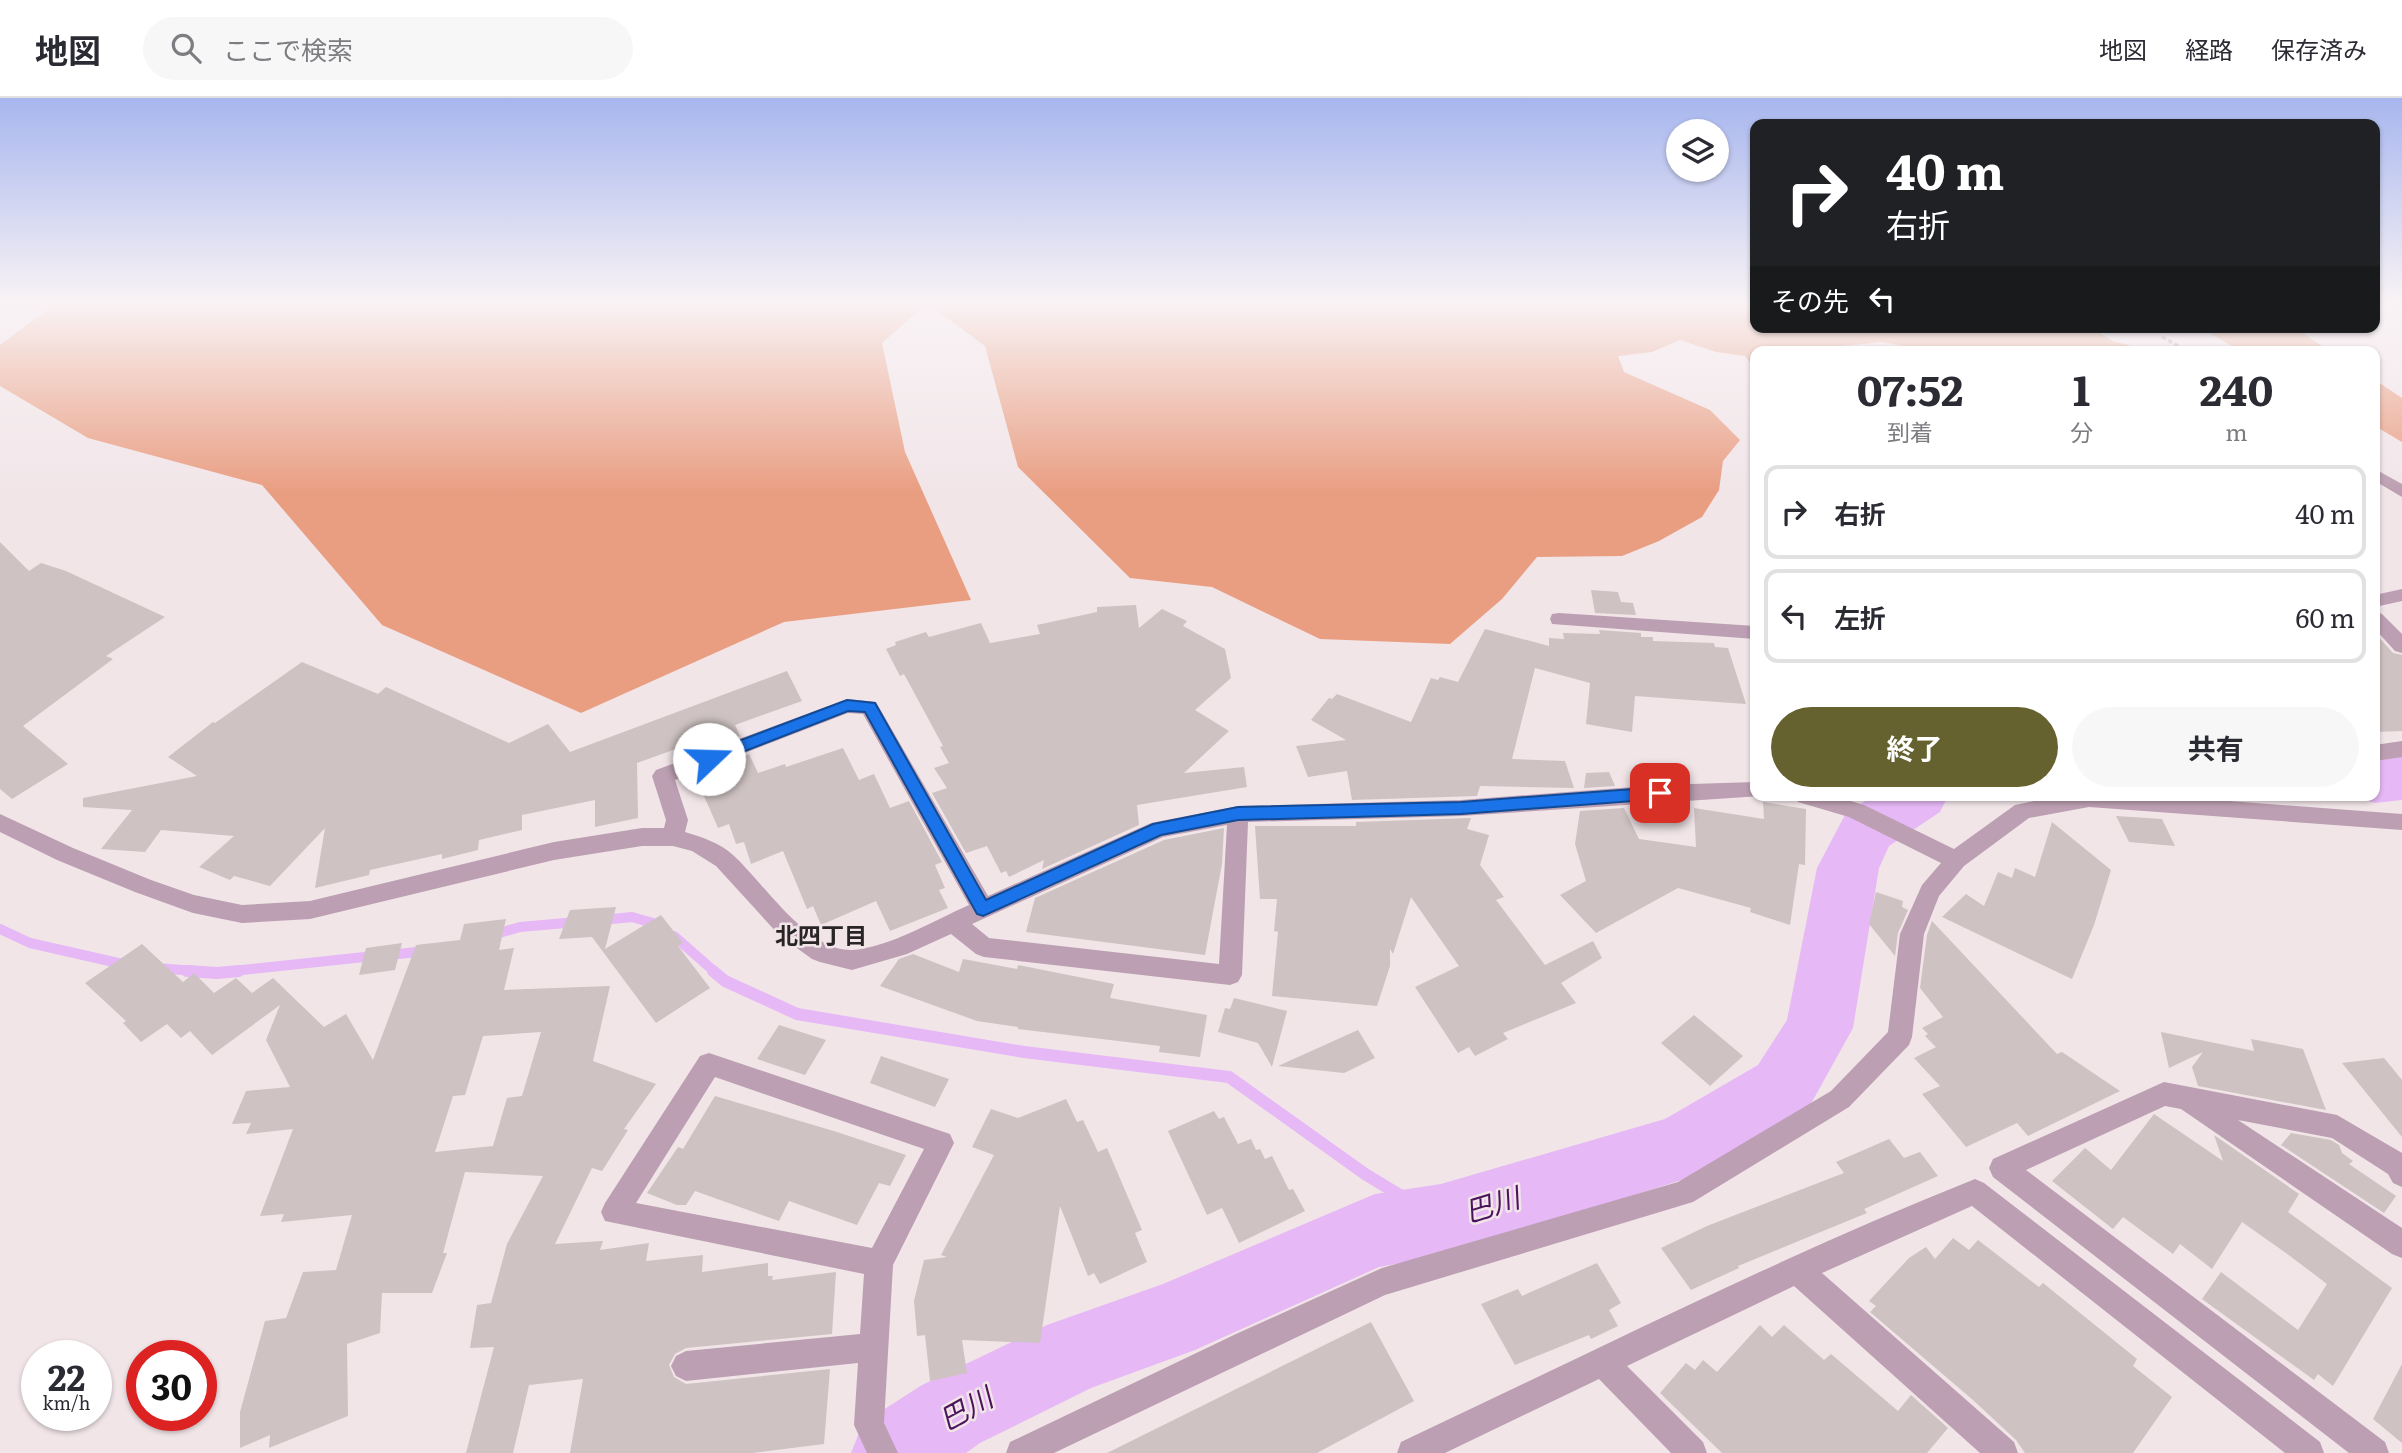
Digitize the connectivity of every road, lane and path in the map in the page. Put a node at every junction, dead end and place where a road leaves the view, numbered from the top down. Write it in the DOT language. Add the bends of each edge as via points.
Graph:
graph roads {
  1 [pos="2380,477"];
  2 [pos="2402,492"];
  3 [pos="2402,595"];
  4 [pos="2380,600"];
  5 [pos="1559,619"];
  6 [pos="2380,623"];
  7 [pos="1750,633"];
  8 [pos="2402,646"];
  9 [pos="2402,749"];
  10 [pos="2380,752"];
  11 [pos="1750,790"];
  12 [pos="1822,801"];
  13 [pos="2079,801"];
  14 [pos="2117,801"];
  15 [pos="1238,814"];
  16 [pos="0,822"];
  17 [pos="2402,822"];
  18 [pos="673,837"];
  19 [pos="1956,860"];
  20 [pos="983,909"];
  21 [pos="954,923"];
  22 [pos="2184,1098"];
  23 [pos="2400,1168"];
  24 [pos="2402,1244"];
  25 [pos="879,1263"];
  26 [pos="1797,1270"];
  27 [pos="874,1347"];
  28 [pos="1602,1362"];
  29 [pos="686,1366"];
  30 [pos="883,1453"];
  31 [pos="1021,1453"];
  32 [pos="1412,1453"];
  33 [pos="1692,1453"];
  34 [pos="2003,1453"];
  35 [pos="2309,1453"];
  36 [pos="2374,1453"];
  1 -- 2 [label="street"];
  3 -- 4 [label="street"];
  5 -- 7 [label="street"];
  6 -- 8 [label="street"];
  9 -- 10 [label="street"];
  11 -- 15 [label="street" via="1461,808"];
  12 -- 19 [label="street" via="1856,811"];
  13 -- 19 [label="street" via="2023,811"];
  14 -- 17 [label="street"];
  15 -- 20 [label="street" via="1158,829"];
  15 -- 21 [label="street" via="1230,975 984,947"];
  16 -- 18 [label="street" via="142,886 193,904 242,914 310,910 554,850"];
  18 -- 20 [label="street" via="677,820 663,776 847,706 870,707"];
  18 -- 21 [label="street" via="724,860 787,928 820,952 852,960 899,947"];
  19 -- 31 [label="street" via="1930,891 1912,934 1900,1037 1840,1099 1684,1193 1382,1282"];
  20 -- 21 [label="street"];
  22 -- 23 [label="street" via="2337,1127"];
  22 -- 24 [label="street"];
  22 -- 36 [label="street" via="2164,1094 2002,1168"];
  25 -- 25 [label="street" via="941,1143 709,1064 615,1212"];
  25 -- 27 [label="street"];
  26 -- 28 [label="street"];
  26 -- 34 [label="street"];
  26 -- 35 [label="street" via="1975,1192"];
  27 -- 29 [label="street"];
  27 -- 30 [label="street" via="869,1425"];
  28 -- 32 [label="street"];
  28 -- 33 [label="street"];
}
